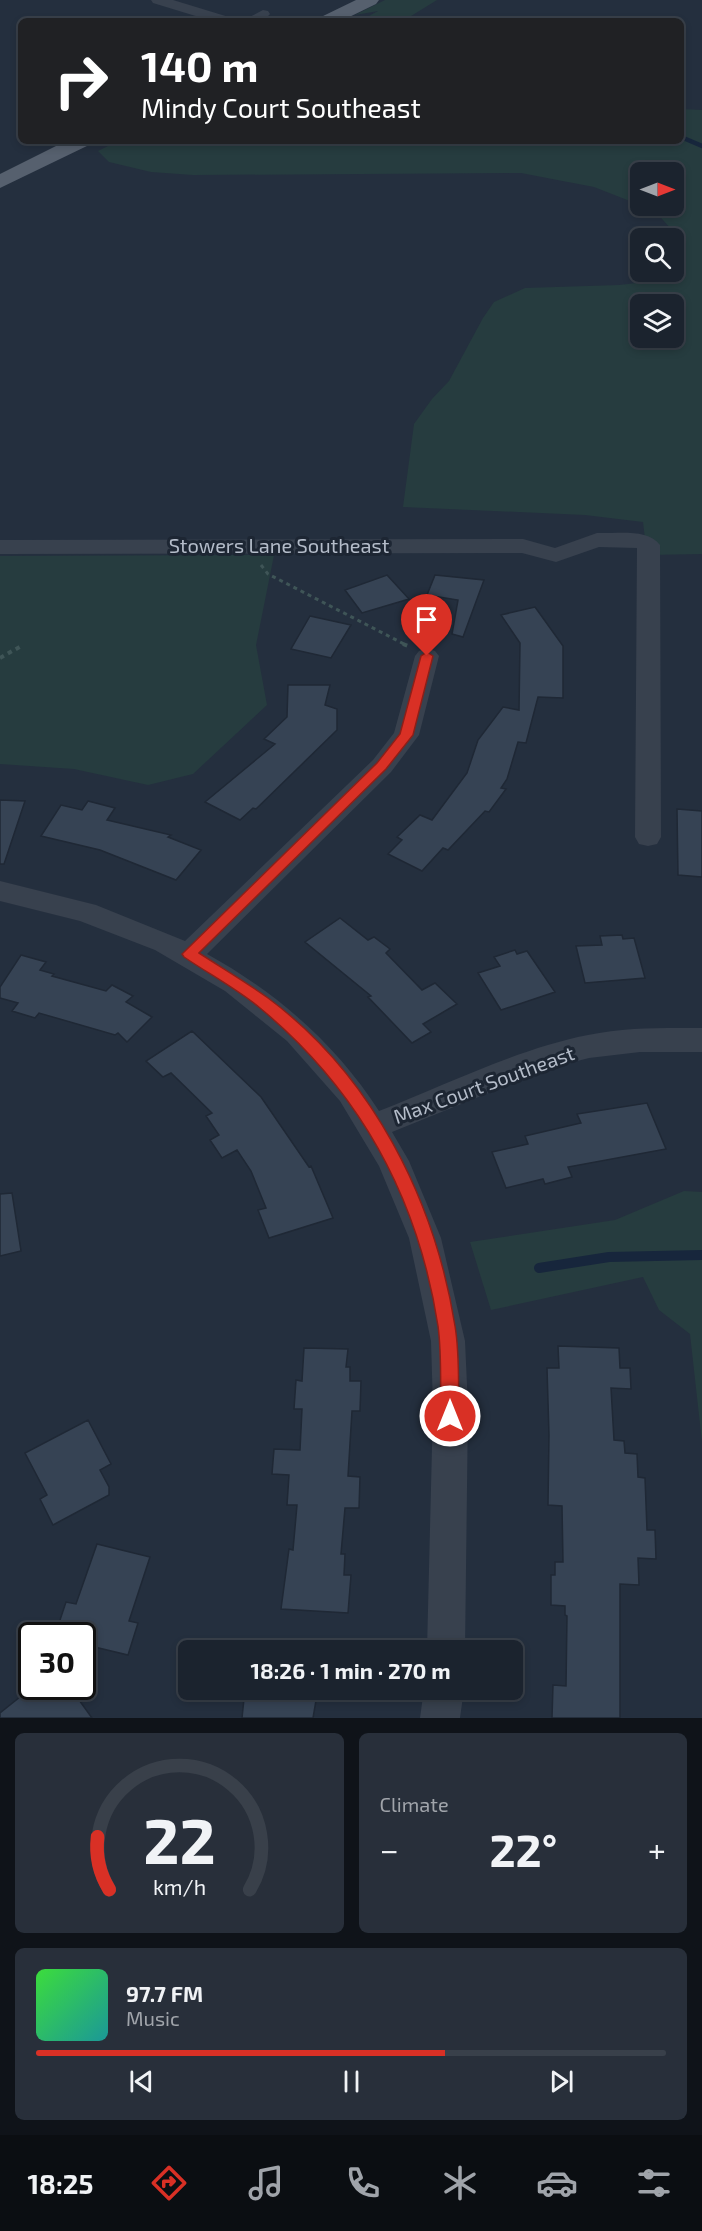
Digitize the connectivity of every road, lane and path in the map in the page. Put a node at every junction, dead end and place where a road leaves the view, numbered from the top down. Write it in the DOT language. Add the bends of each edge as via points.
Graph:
graph roads {
  1 [pos="158,0"];
  2 [pos="370,0"];
  3 [pos="263,14"];
  4 [pos="216,18"];
  5 [pos="255,18"];
  6 [pos="333,18"];
  7 [pos="76,144"];
  8 [pos="0,182"];
  9 [pos="261,546"];
  10 [pos="0,547"];
  11 [pos="23,645"];
  12 [pos="427,656"];
  13 [pos="0,658"];
  14 [pos="648,837"];
  15 [pos="0,891"];
  16 [pos="189,954"];
  17 [pos="702,1040"];
  18 [pos="375,1126"];
  19 [pos="446,1640"];
  20 [pos="442,1700"];
  21 [pos="440,1718"];
  1 -- 4 [label="street"];
  2 -- 6 [label="main road"];
  3 -- 5 [label="street"];
  7 -- 8 [label="main road"];
  9 -- 10 [label="street, Stowers Lane Southeast"];
  9 -- 12 [label="path" via="261,564 268,574"];
  9 -- 14 [label="street, Stowers Lane Southeast" via="523,546 556,555 597,540 642,541 649,545"];
  11 -- 13 [label="path"];
  12 -- 16 [label="street" via="406,735 382,766"];
  15 -- 16 [label="street" via="90,912 141,930"];
  16 -- 18 [label="street" via="263,1002 303,1037 340,1077"];
  17 -- 18 [label="street, Max Court Southeast" via="640,1040 589,1046 544,1058"];
  18 -- 19 [label="street" via="415,1206 431,1252 447,1327 451,1393"];
  20 -- 21 [label="street"];
}
